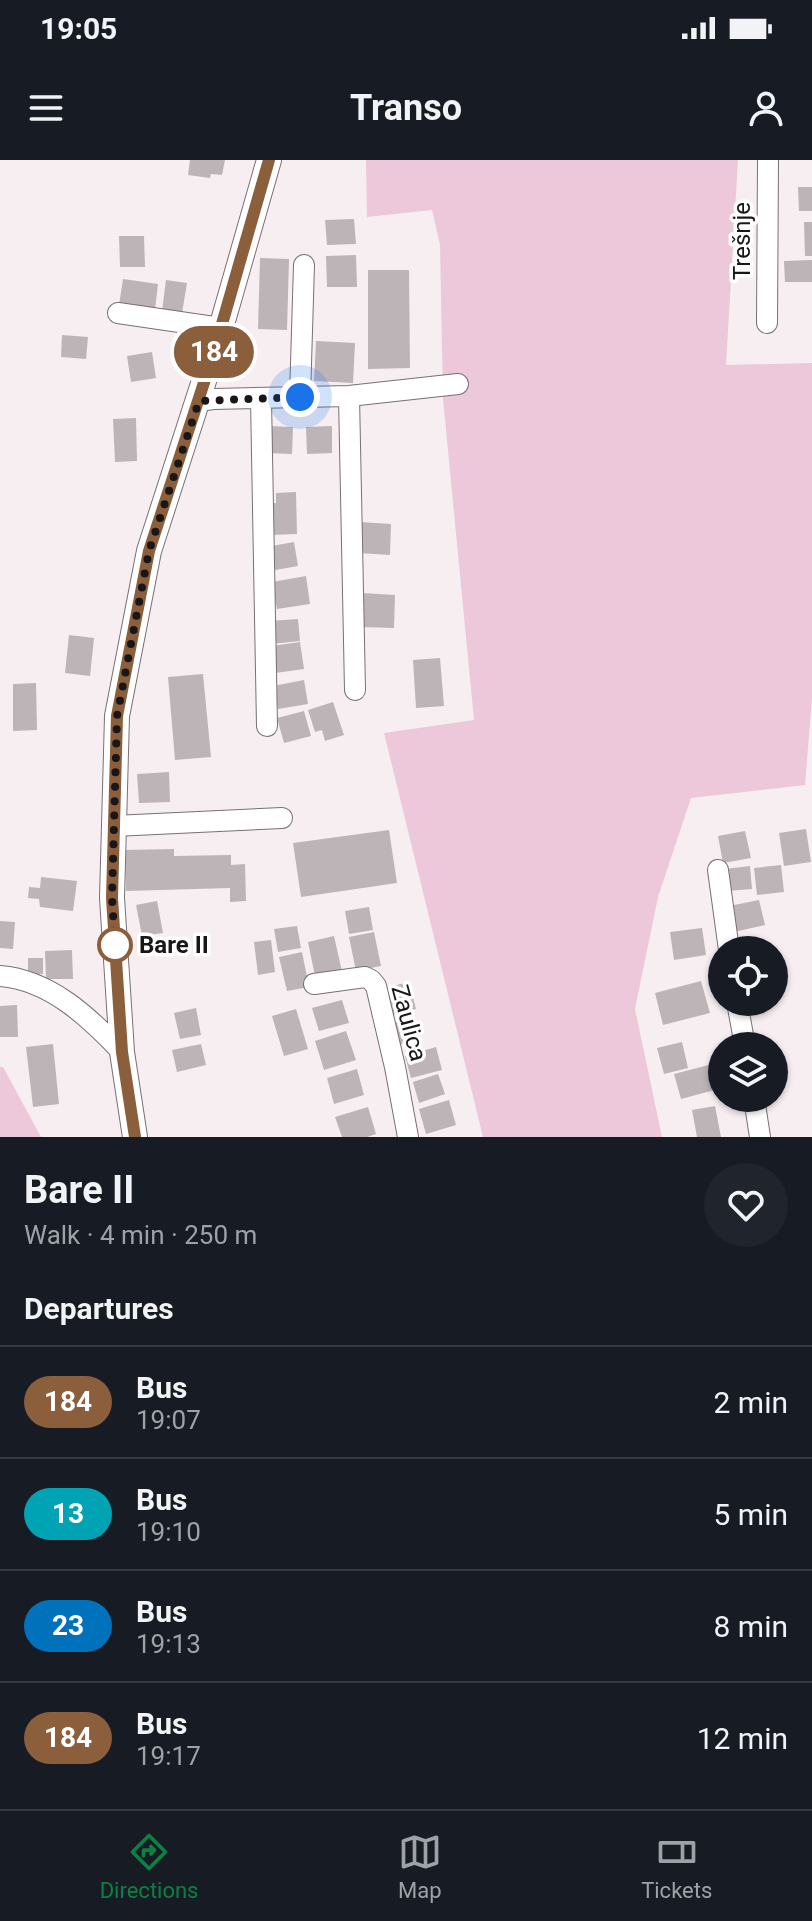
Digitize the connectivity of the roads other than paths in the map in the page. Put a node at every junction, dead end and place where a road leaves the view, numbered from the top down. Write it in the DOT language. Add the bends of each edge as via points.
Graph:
graph roads {
  1 [pos="269,160"];
  2 [pos="768,160"];
  3 [pos="304,265"];
  4 [pos="118,313"];
  5 [pos="767,323"];
  6 [pos="221,328"];
  7 [pos="458,384"];
  8 [pos="349,396"];
  9 [pos="300,397"];
  10 [pos="261,399"];
  11 [pos="199,401"];
  12 [pos="355,690"];
  13 [pos="267,726"];
  14 [pos="282,818"];
  15 [pos="114,826"];
  16 [pos="718,870"];
  17 [pos="727,936"];
  18 [pos="0,976"];
  19 [pos="314,984"];
  20 [pos="122,1052"];
  21 [pos="756,1112"];
  22 [pos="135,1137"];
  23 [pos="408,1137"];
  24 [pos="760,1137"];
  1 -- 6 [label="main road"];
  2 -- 5 [label="street, Trešnje"];
  3 -- 9 [label="street"];
  4 -- 6 [label="street"];
  6 -- 11 [label="main road"];
  7 -- 8 [label="street"];
  8 -- 9 [label="street"];
  8 -- 12 [label="street"];
  9 -- 10 [label="street"];
  10 -- 11 [label="street"];
  10 -- 13 [label="street"];
  11 -- 15 [label="main road" via="149,551 117,716"];
  14 -- 15 [label="street"];
  15 -- 20 [label="main road" via="112,898"];
  16 -- 17 [label="street"];
  18 -- 20 [label="street" via="31,982 60,998 96,1024"];
  19 -- 23 [label="street, Zaulica" via="365,977 376,986"];
  20 -- 22 [label="main road"];
  21 -- 24 [label="street"];
}
